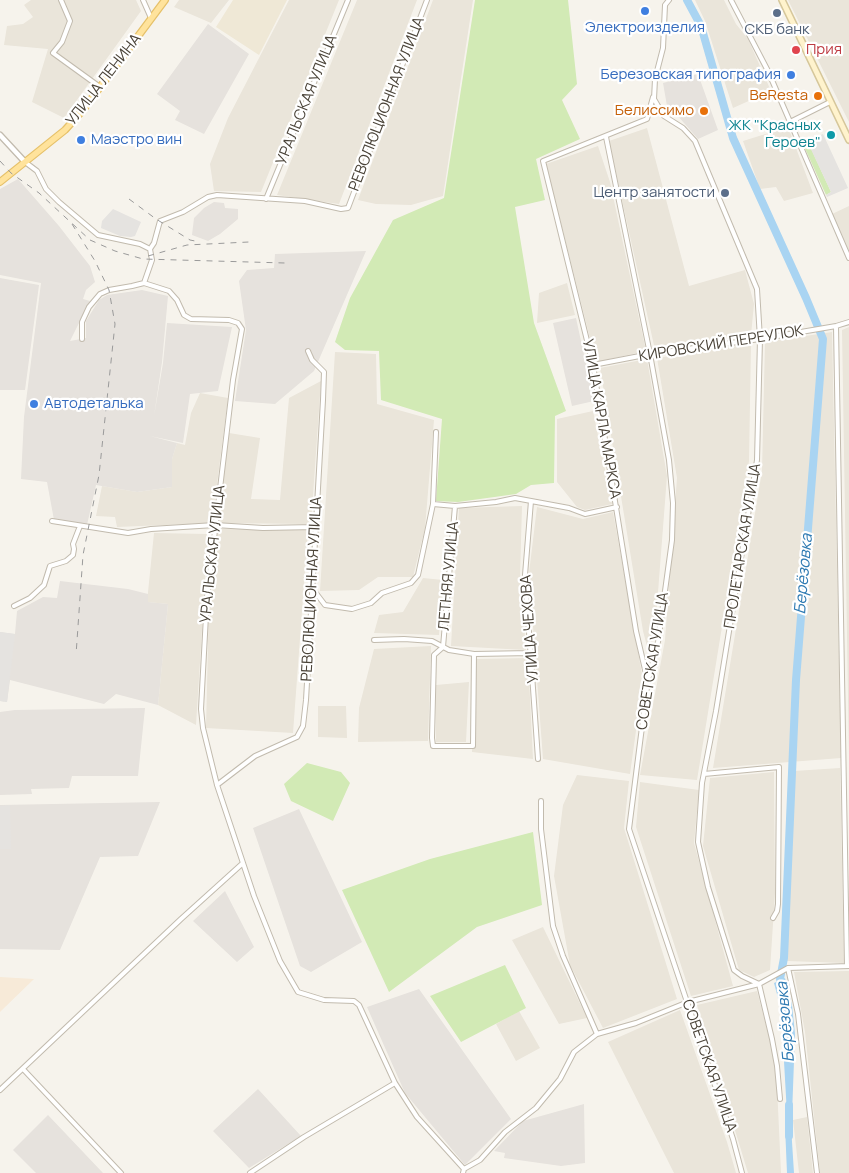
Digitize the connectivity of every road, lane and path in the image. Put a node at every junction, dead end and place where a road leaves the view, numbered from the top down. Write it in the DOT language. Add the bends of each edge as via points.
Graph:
graph roads {
  1 [pos="61,0"];
  2 [pos="143,0"];
  3 [pos="165,0"];
  4 [pos="348,0"];
  5 [pos="427,0"];
  6 [pos="669,0"];
  7 [pos="731,0"];
  8 [pos="782,0"];
  9 [pos="152,19"];
  10 [pos="100,87"];
  11 [pos="654,93"];
  12 [pos="830,102"];
  13 [pos="790,122"];
  14 [pos="0,135"];
  15 [pos="606,137"];
  16 [pos="849,140"];
  17 [pos="26,162"];
  18 [pos="0,182"];
  19 [pos="266,199"];
  20 [pos="150,249"];
  21 [pos="849,258"];
  22 [pos="144,283"];
  23 [pos="849,322"];
  24 [pos="836,326"];
  25 [pos="82,339"];
  26 [pos="760,339"];
  27 [pos="308,351"];
  28 [pos="650,354"];
  29 [pos="593,365"];
  30 [pos="436,432"];
  31 [pos="531,501"];
  32 [pos="433,504"];
  33 [pos="454,506"];
  34 [pos="616,508"];
  35 [pos="52,521"];
  36 [pos="215,525"];
  37 [pos="80,526"];
  38 [pos="315,527"];
  39 [pos="312,588"];
  40 [pos="14,606"];
  41 [pos="374,640"];
  42 [pos="444,647"];
  43 [pos="474,654"];
  44 [pos="532,654"];
  45 [pos="648,680"];
  46 [pos="538,758"];
  47 [pos="846,762"];
  48 [pos="704,774"];
  49 [pos="217,785"];
  50 [pos="542,801"];
  51 [pos="243,863"];
  52 [pos="773,918"];
  53 [pos="848,966"];
  54 [pos="788,968"];
  55 [pos="759,984"];
  56 [pos="688,1002"];
  57 [pos="597,1034"];
  58 [pos="23,1069"];
  59 [pos="395,1083"];
  60 [pos="0,1090"];
  61 [pos="780,1099"];
  62 [pos="463,1171"];
  63 [pos="122,1173"];
  64 [pos="250,1173"];
  65 [pos="742,1173"];
  66 [pos="817,1173"];
  1 -- 10 [label="street" via="70,21 62,42 53,53"];
  2 -- 9 [label="street"];
  3 -- 9 [label="main road, УЛИЦА ЛЕНИНА"];
  4 -- 19 [label="street, УРАЛЬСКАЯ УЛИЦА"];
  5 -- 19 [label="street, РЕВОЛЮЦИОННАЯ УЛИЦА" via="348,208"];
  6 -- 11 [label="street, ПРОЛЕТАРСКАЯ УЛИЦА" via="665,5 663,48 654,78"];
  7 -- 13 [label="street"];
  8 -- 12 [label="main road"];
  9 -- 10 [label="main road, УЛИЦА ЛЕНИНА"];
  10 -- 17 [label="main road, УЛИЦА ЛЕНИНА" via="65,130"];
  11 -- 15 [label="street" via="647,120"];
  11 -- 26 [label="street, ПРОЛЕТАРСКАЯ УЛИЦА" via="664,116 696,141 757,289"];
  12 -- 13 [label="street"];
  12 -- 16 [label="main road"];
  13 -- 21 [label="street"];
  14 -- 17 [label="street"];
  15 -- 28 [label="street, СОВЕТСКАЯ УЛИЦА"];
  15 -- 29 [label="street, УЛИЦА КАРЛА МАРКСА" via="543,161"];
  17 -- 18 [label="main road, УЛИЦА ЛЕНИНА"];
  17 -- 20 [label="street" via="37,171 46,189 98,235"];
  19 -- 20 [label="street" via="208,197 160,221"];
  20 -- 22 [label="street" via="152,260"];
  22 -- 25 [label="street" via="100,294 82,322"];
  22 -- 36 [label="street, УРАЛЬСКАЯ УЛИЦА" via="169,291 190,319 229,320 238,323 242,330"];
  23 -- 24 [label="street, КИРОВСКИЙ ПЕРЕУЛОК"];
  24 -- 26 [label="street, КИРОВСКИЙ ПЕРЕУЛОК"];
  24 -- 47 [label="street"];
  26 -- 28 [label="street, КИРОВСКИЙ ПЕРЕУЛОК"];
  26 -- 48 [label="street, ПРОЛЕТАРСКАЯ УЛИЦА" via="757,460"];
  27 -- 38 [label="street, РЕВОЛЮЦИОННАЯ УЛИЦА" via="324,372"];
  28 -- 29 [label="street, КИРОВСКИЙ ПЕРЕУЛОК"];
  28 -- 45 [label="street, СОВЕТСКАЯ УЛИЦА" via="669,460 673,503 672,540 658,642"];
  29 -- 34 [label="street, УЛИЦА КАРЛА МАРКСА"];
  30 -- 32 [label="street"];
  31 -- 33 [label="street" via="515,498"];
  31 -- 34 [label="street" via="585,514"];
  31 -- 44 [label="street, УЛИЦА ЧЕХОВА" via="525,575"];
  32 -- 33 [label="street"];
  32 -- 39 [label="street" via="418,575 411,583 382,593 372,603 352,609 324,605"];
  33 -- 42 [label="street, ЛЕТНЯЯ УЛИЦА"];
  34 -- 45 [label="street, УЛИЦА КАРЛА МАРКСА" via="636,631"];
  35 -- 37 [label="street"];
  36 -- 37 [label="street" via="128,533"];
  36 -- 38 [label="street"];
  36 -- 49 [label="street, УРАЛЬСКАЯ УЛИЦА" via="201,709"];
  37 -- 40 [label="street" via="73,544 73,555 50,566 44,585 30,598"];
  38 -- 39 [label="street, РЕВОЛЮЦИОННАЯ УЛИЦА"];
  39 -- 49 [label="street, РЕВОЛЮЦИОННАЯ УЛИЦА" via="306,700 297,738 255,756"];
  41 -- 42 [label="street" via="432,641"];
  42 -- 43 [label="street"];
  42 -- 43 [label="street" via="434,655 434,746 473,746"];
  43 -- 44 [label="street"];
  44 -- 46 [label="street, УЛИЦА ЧЕХОВА"];
  45 -- 56 [label="street, СОВЕТСКАЯ УЛИЦА" via="629,828"];
  47 -- 53 [label="street"];
  48 -- 52 [label="street" via="779,767 778,911"];
  48 -- 55 [label="street, ПРОЛЕТАРСКАЯ УЛИЦА" via="698,842 708,887 734,970"];
  49 -- 51 [label="street, УРАЛЬСКАЯ УЛИЦА"];
  50 -- 57 [label="street" via="541,828 553,926"];
  51 -- 58 [label="street"];
  51 -- 59 [label="street, УРАЛЬСКАЯ УЛИЦА" via="280,961 298,992 324,1000 354,1001 359,1005"];
  53 -- 54 [label="street"];
  54 -- 55 [label="street"];
  54 -- 66 [label="street" via="798,1014"];
  55 -- 56 [label="street"];
  55 -- 61 [label="street" via="774,1048"];
  56 -- 57 [label="street"];
  56 -- 65 [label="street, СОВЕТСКАЯ УЛИЦА"];
  57 -- 62 [label="street" via="574,1052 560,1079 536,1108 505,1132 480,1160"];
  58 -- 60 [label="street"];
  58 -- 63 [label="street"];
  59 -- 62 [label="street" via="417,1117"];
  59 -- 64 [label="street"];
}
